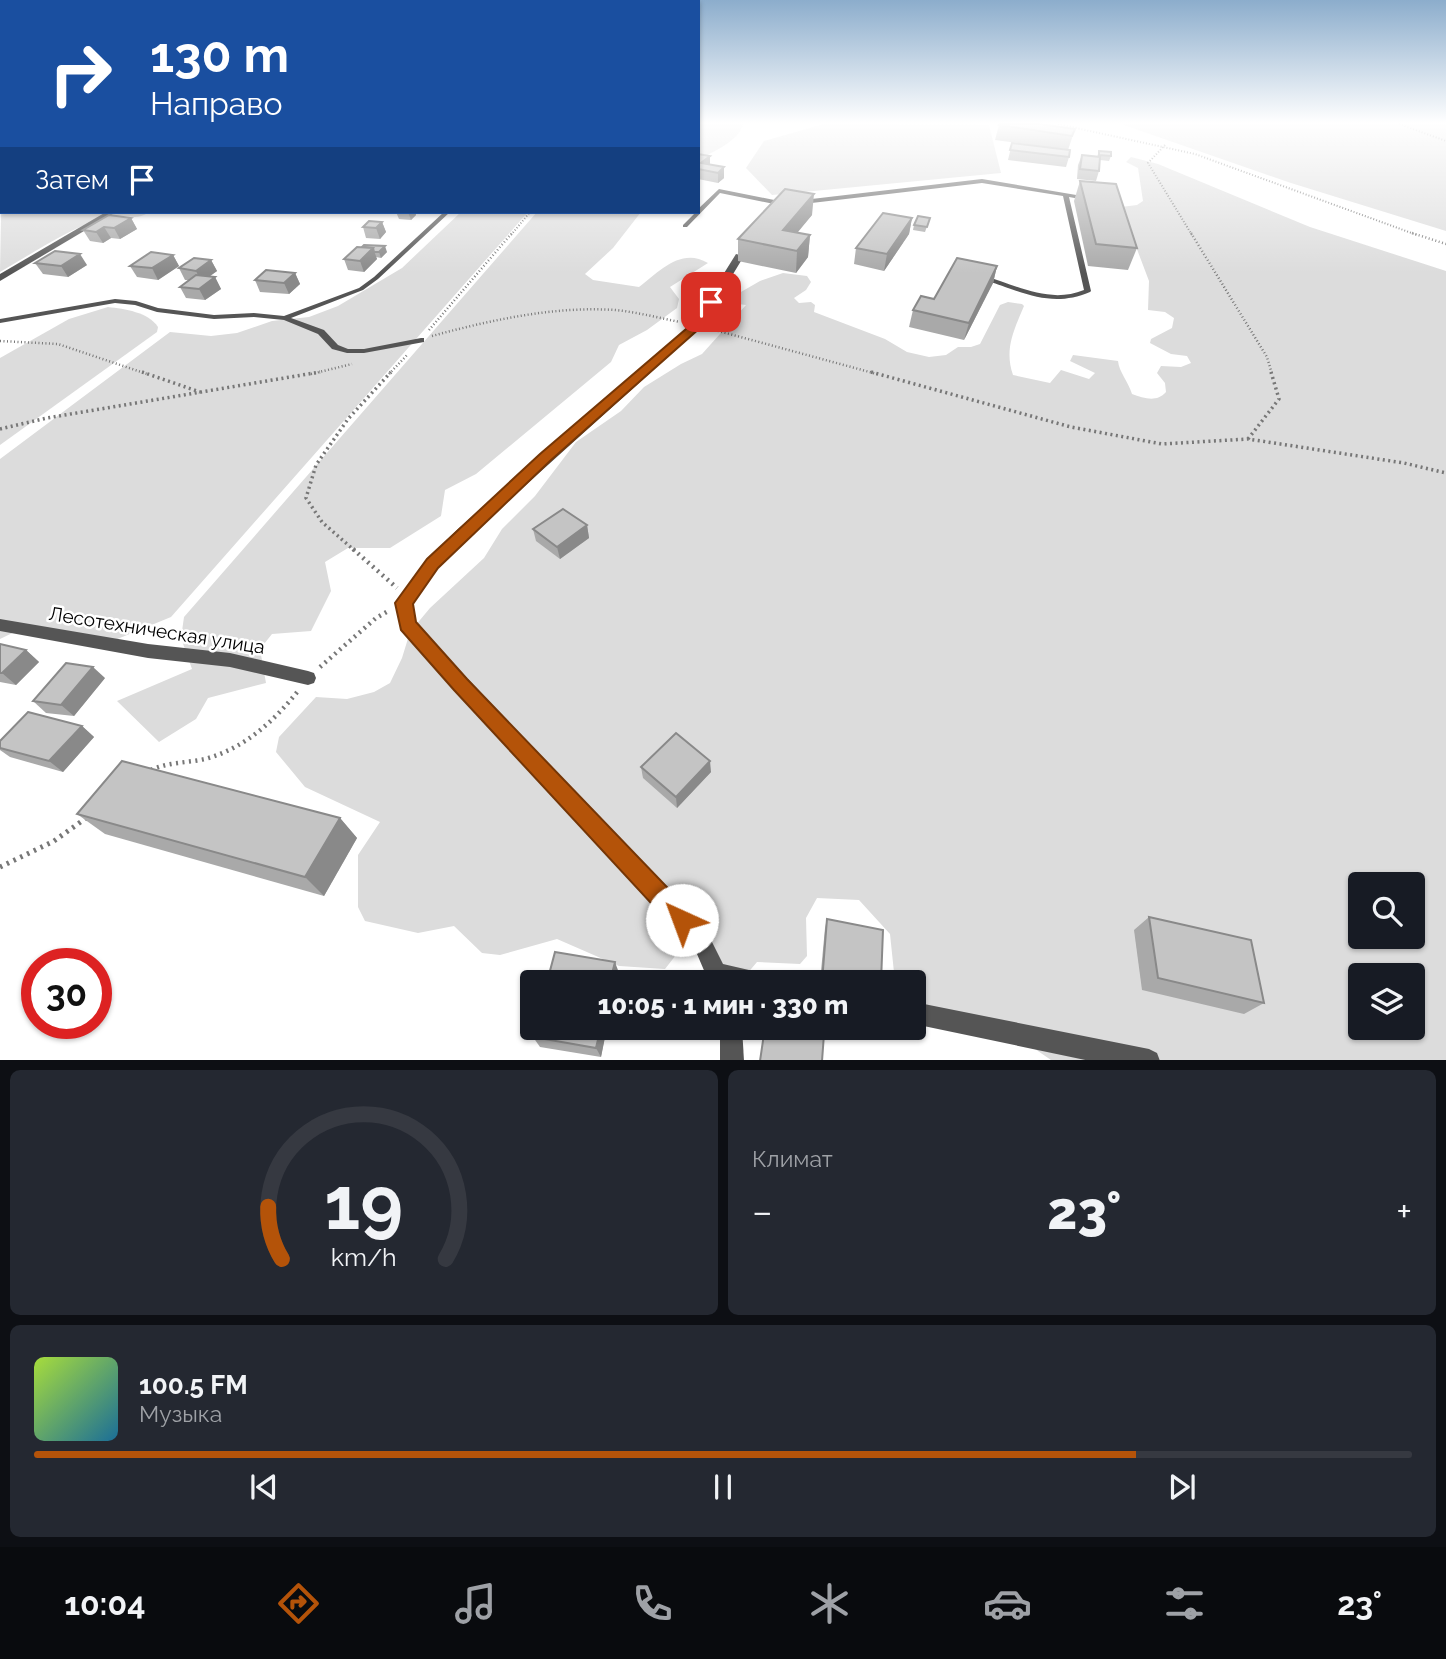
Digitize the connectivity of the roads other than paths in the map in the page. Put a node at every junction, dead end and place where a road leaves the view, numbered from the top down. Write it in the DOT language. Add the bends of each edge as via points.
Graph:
graph roads {
  1 [pos="1065,194"];
  2 [pos="1090,198"];
  3 [pos="800,203"];
  4 [pos="700,211"];
  5 [pos="779,213"];
  6 [pos="109,214"];
  7 [pos="445,214"];
  8 [pos="697,214"];
  9 [pos="685,226"];
  10 [pos="743,252"];
  11 [pos="975,275"];
  12 [pos="0,278"];
  13 [pos="285,318"];
  14 [pos="0,321"];
  15 [pos="421,340"];
  16 [pos="0,625"];
  17 [pos="308,678"];
  18 [pos="715,970"];
  19 [pos="926,1015"];
  20 [pos="731,1040"];
  21 [pos="732,1060"];
  22 [pos="1149,1060"];
  1 -- 2 [label="lane"];
  1 -- 3 [label="lane" via="982,181"];
  1 -- 11 [label="lane" via="1088,290 1076,297 1038,297"];
  4 -- 5 [label="lane" via="719,191 787,204"];
  6 -- 12 [label="street"];
  7 -- 13 [label="lane" via="360,289"];
  8 -- 9 [label="lane"];
  10 -- 18 [label="street" via="697,325 508,491 433,563 405,599 408,625 682,920"];
  13 -- 14 [label="lane" via="214,317 115,301"];
  13 -- 15 [label="lane" via="321,332 347,351"];
  16 -- 17 [label="street, Лесотехническая улица" via="230,660"];
  19 -- 22 [label="street"];
  20 -- 21 [label="street"];
}
